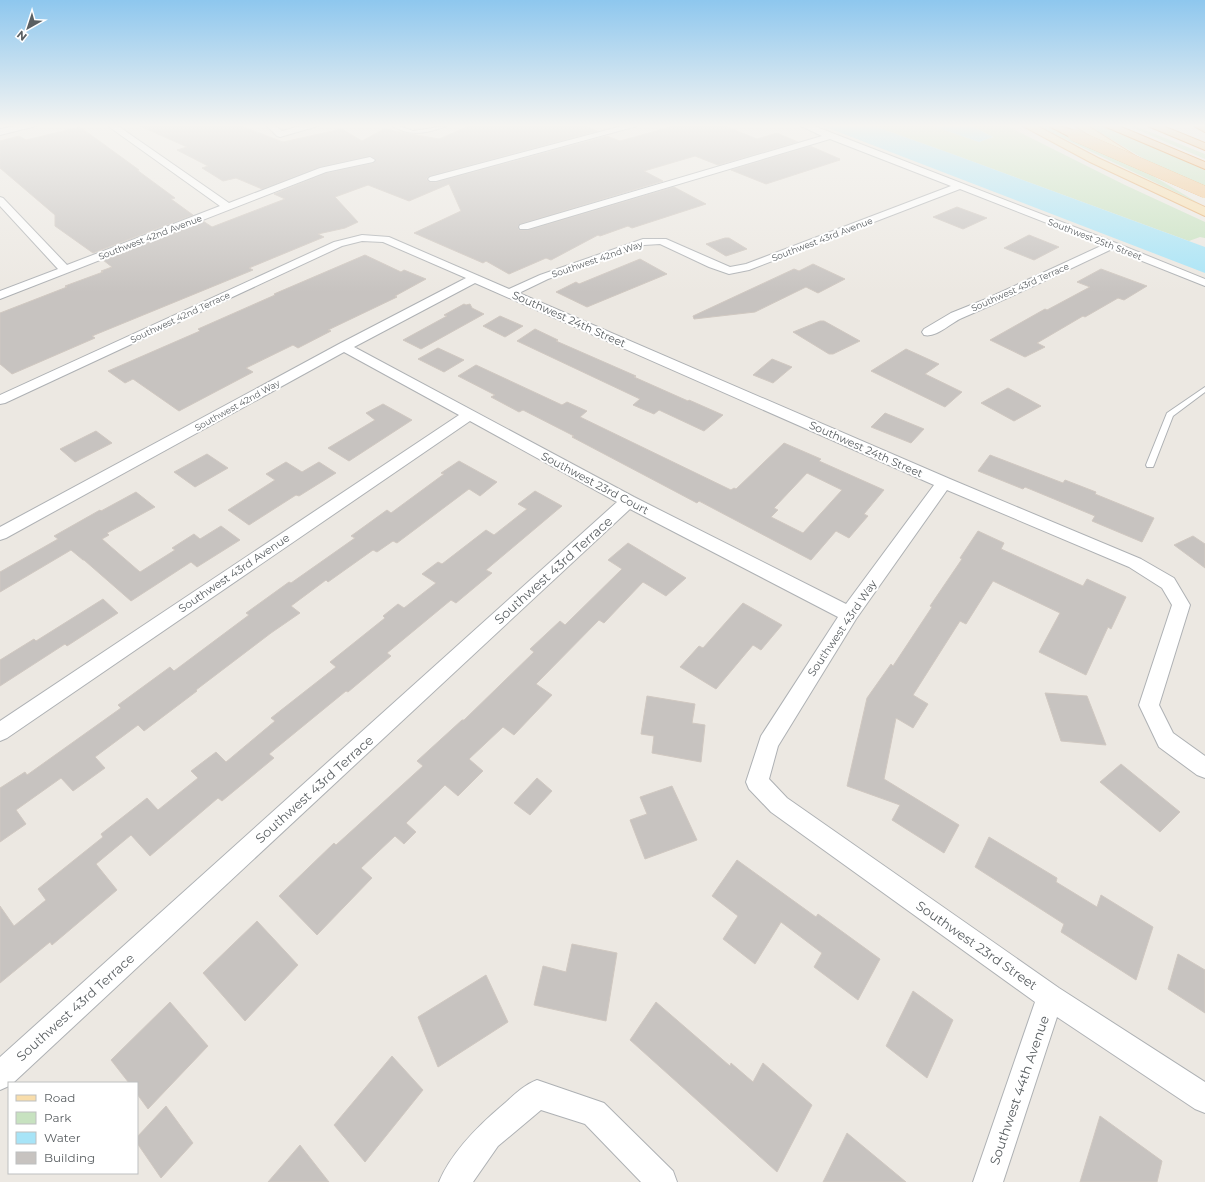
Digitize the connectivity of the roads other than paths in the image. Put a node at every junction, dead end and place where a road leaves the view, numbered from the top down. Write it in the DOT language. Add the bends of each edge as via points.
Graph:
graph roads {
  1 [pos="191,181"];
  2 [pos="294,181"];
  3 [pos="678,181"];
  4 [pos="947,181"];
  5 [pos="1139,181"];
  6 [pos="1169,181"];
  7 [pos="1182,181"];
  8 [pos="960,186"];
  9 [pos="1205,192"];
  10 [pos="0,200"];
  11 [pos="1205,201"];
  12 [pos="228,207"];
  13 [pos="1205,212"];
  14 [pos="524,227"];
  15 [pos="362,238"];
  16 [pos="1112,245"];
  17 [pos="65,270"];
  18 [pos="729,271"];
  19 [pos="475,278"];
  20 [pos="1205,283"];
  21 [pos="510,293"];
  22 [pos="0,294"];
  23 [pos="928,332"];
  24 [pos="344,347"];
  25 [pos="1205,388"];
  26 [pos="0,400"];
  27 [pos="469,415"];
  28 [pos="1150,465"];
  29 [pos="944,483"];
  30 [pos="628,501"];
  31 [pos="0,534"];
  32 [pos="849,614"];
  33 [pos="0,732"];
  34 [pos="1205,768"];
  35 [pos="757,782"];
  36 [pos="1050,998"];
  37 [pos="0,1076"];
  38 [pos="1205,1099"];
  39 [pos="454,1182"];
  40 [pos="662,1182"];
  41 [pos="988,1182"];
  1 -- 12 [label="street"];
  2 -- 12 [label="street, Southwest 42nd Avenue"];
  3 -- 14 [label="street"];
  4 -- 8 [label="street, Southwest 25th Street"];
  5 -- 13 [label="main road"];
  6 -- 11 [label="main road"];
  7 -- 9 [label="highway, bridge"];
  8 -- 16 [label="street, Southwest 25th Street"];
  8 -- 18 [label="street, Southwest 43rd Avenue" via="748,267"];
  10 -- 17 [label="street"];
  12 -- 17 [label="street, Southwest 42nd Avenue"];
  15 -- 19 [label="street, Southwest 24th Street" via="385,240"];
  15 -- 26 [label="street, Southwest 42nd Terrace" via="338,244"];
  16 -- 20 [label="street, Southwest 25th Street"];
  16 -- 23 [label="street, Southwest 43rd Terrace" via="955,316"];
  17 -- 22 [label="street, Southwest 42nd Avenue"];
  18 -- 21 [label="street, Southwest 42nd Way" via="662,241 643,242 544,277"];
  19 -- 21 [label="street, Southwest 24th Street"];
  19 -- 24 [label="street, Southwest 42nd Way"];
  21 -- 29 [label="street, Southwest 24th Street"];
  24 -- 27 [label="street, Southwest 23rd Court"];
  24 -- 31 [label="street, Southwest 42nd Way"];
  25 -- 28 [label="lane" via="1170,415"];
  27 -- 30 [label="street, Southwest 23rd Court"];
  27 -- 33 [label="street, Southwest 43rd Avenue"];
  29 -- 32 [label="street, Southwest 43rd Way"];
  29 -- 34 [label="street, Southwest 24th Street" via="1135,563 1168,583 1181,605 1149,704 1166,740"];
  30 -- 32 [label="street, Southwest 23rd Court"];
  30 -- 37 [label="street, Southwest 43rd Terrace"];
  32 -- 35 [label="street, Southwest 43rd Way" via="768,743"];
  35 -- 36 [label="street, Southwest 23rd Street" via="779,805"];
  36 -- 38 [label="street, Southwest 23rd Street"];
  36 -- 41 [label="street, Southwest 44th Avenue"];
  39 -- 40 [label="street" via="488,1136 537,1094 594,1113"];
}
